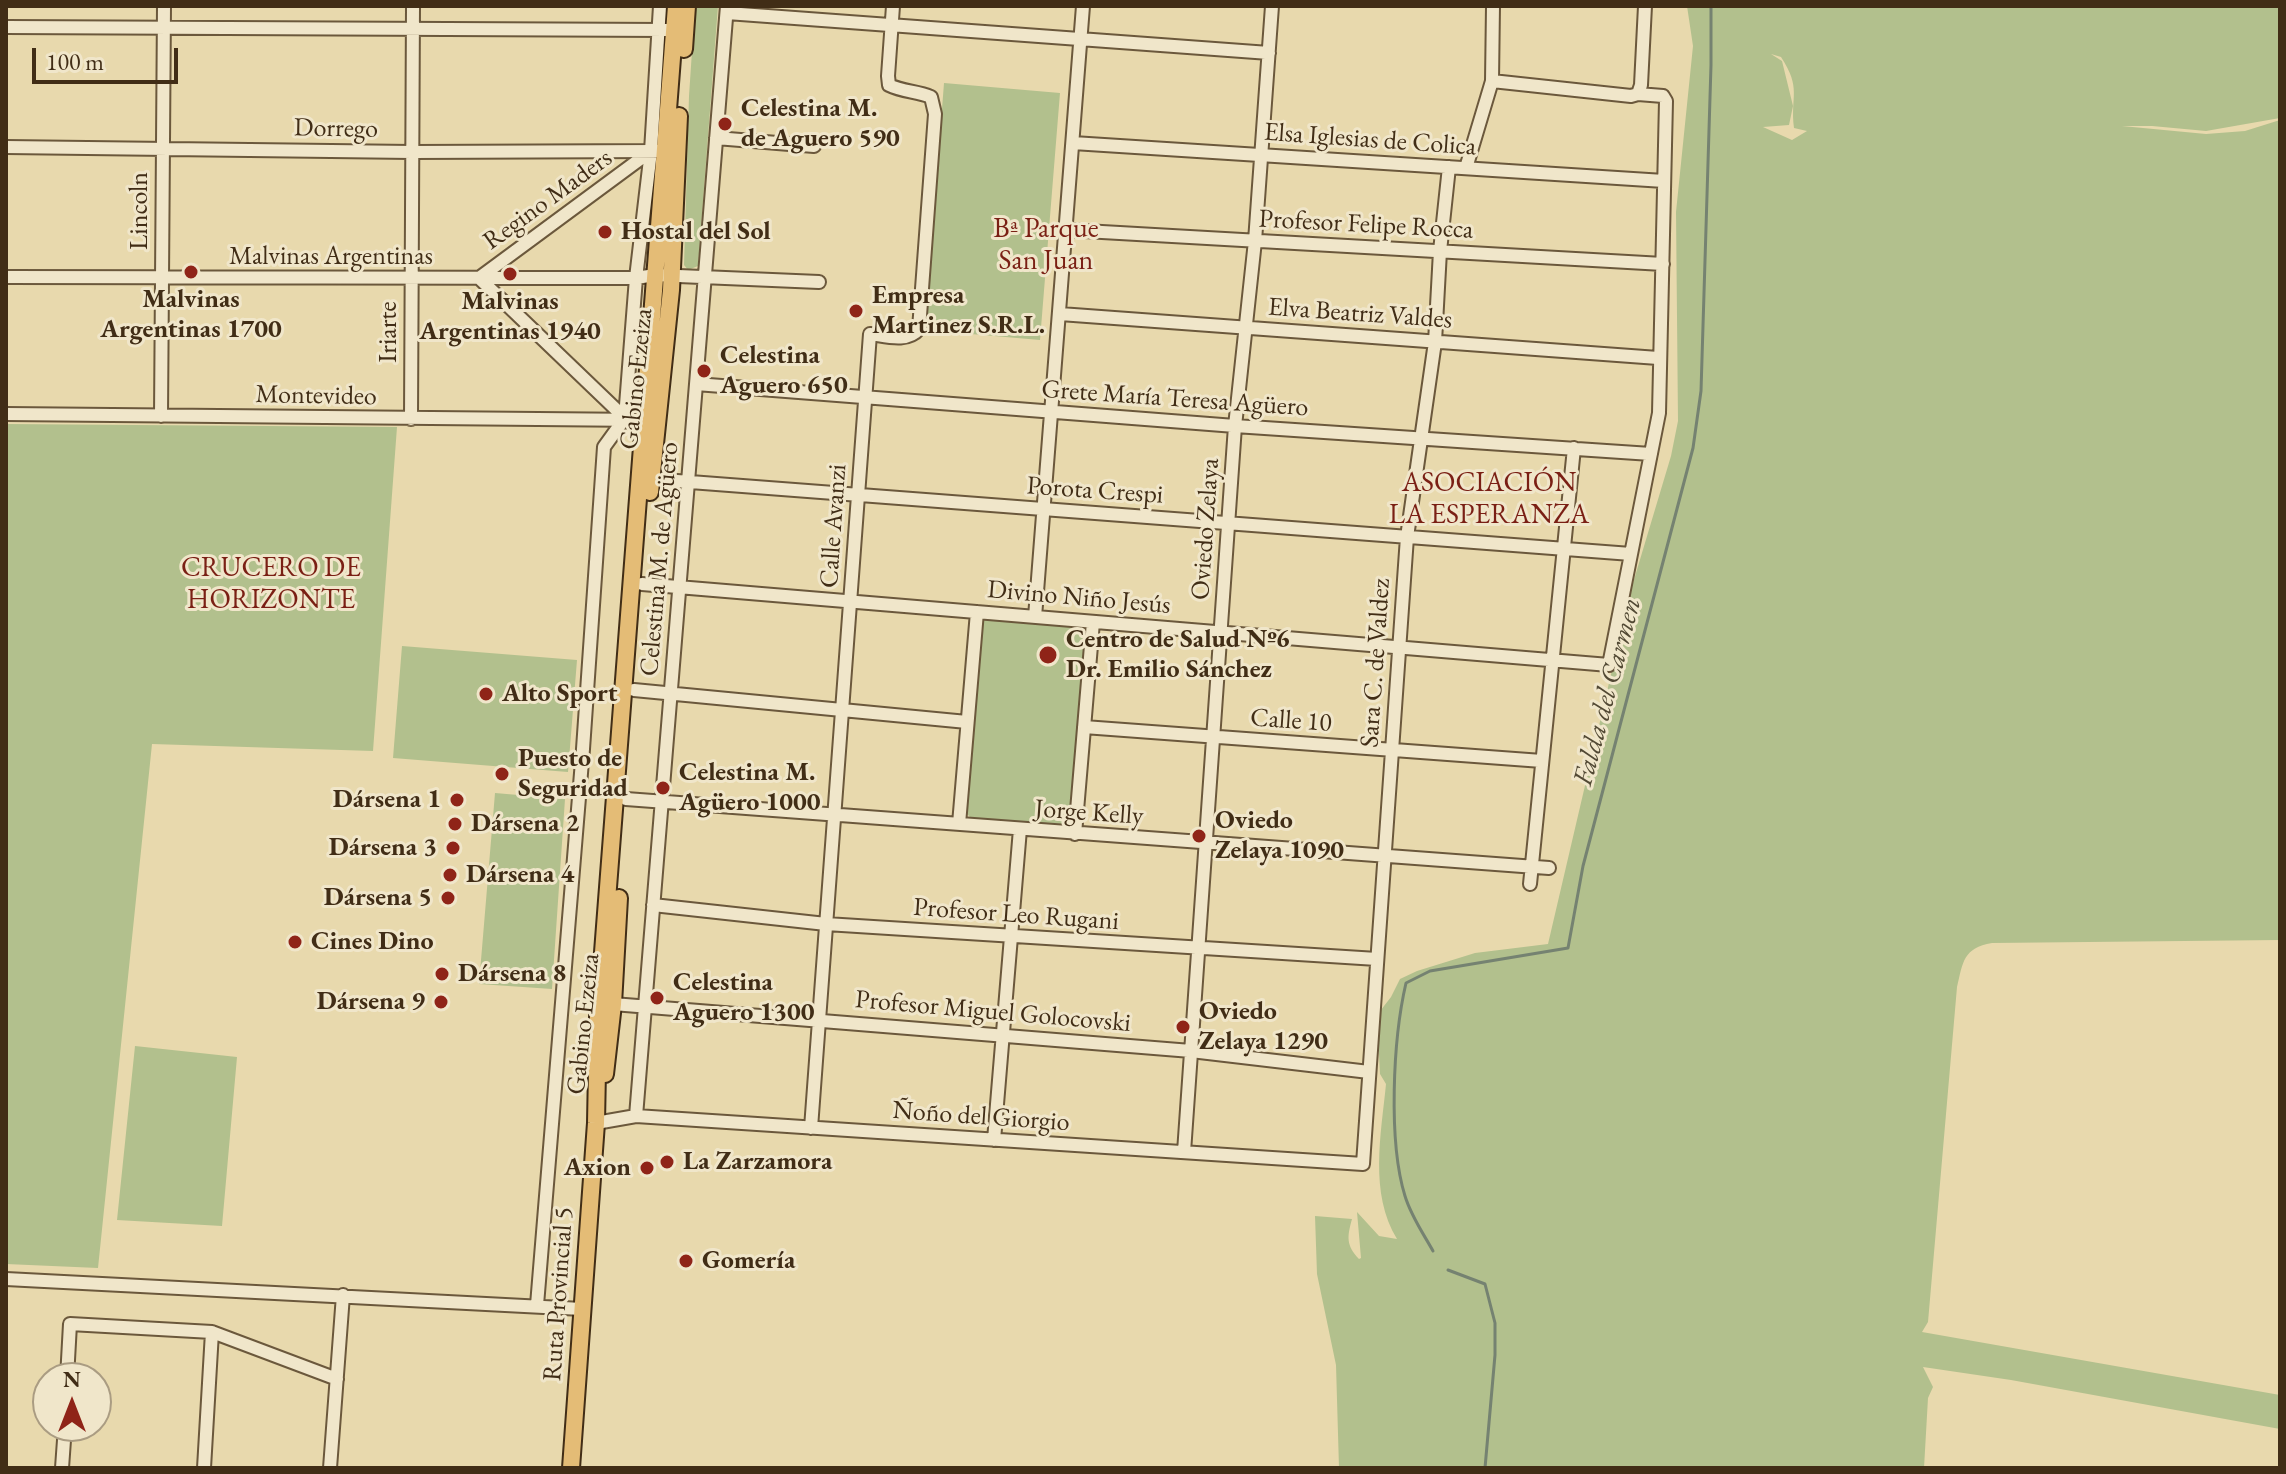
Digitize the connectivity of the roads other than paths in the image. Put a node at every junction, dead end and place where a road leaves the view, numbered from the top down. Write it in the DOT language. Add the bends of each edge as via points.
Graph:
graph roads {
  1 [pos="164,6"];
  2 [pos="413,6"];
  3 [pos="660,6"];
  4 [pos="676,6"];
  5 [pos="687,6"];
  6 [pos="893,6"];
  7 [pos="1083,6"];
  8 [pos="1272,6"];
  9 [pos="1493,6"];
  10 [pos="1645,6"];
  11 [pos="727,10"];
  12 [pos="164,26"];
  13 [pos="891,26"];
  14 [pos="6,27"];
  15 [pos="413,29"];
  16 [pos="666,30"];
  17 [pos="1082,40"];
  18 [pos="1269,53"];
  19 [pos="1492,81"];
  20 [pos="1638,94"];
  21 [pos="716,138"];
  22 [pos="1073,143"];
  23 [pos="814,146"];
  24 [pos="6,147"];
  25 [pos="163,149"];
  26 [pos="658,151"];
  27 [pos="412,152"];
  28 [pos="1260,155"];
  29 [pos="1449,167"];
  30 [pos="1466,168"];
  31 [pos="1664,181"];
  32 [pos="1067,230"];
  33 [pos="1255,241"];
  34 [pos="1440,251"];
  35 [pos="1663,264"];
  36 [pos="663,276"];
  37 [pos="6,277"];
  38 [pos="705,277"];
  39 [pos="412,278"];
  40 [pos="479,278"];
  41 [pos="636,278"];
  42 [pos="162,279"];
  43 [pos="819,282"];
  44 [pos="1060,314"];
  45 [pos="1246,328"];
  46 [pos="1435,342"];
  47 [pos="1658,358"];
  48 [pos="696,384"];
  49 [pos="865,397"];
  50 [pos="1052,411"];
  51 [pos="6,414"];
  52 [pos="161,416"];
  53 [pos="625,418"];
  54 [pos="411,419"];
  55 [pos="644,420"];
  56 [pos="1235,426"];
  57 [pos="1420,438"];
  58 [pos="1574,448"];
  59 [pos="1651,454"];
  60 [pos="651,479"];
  61 [pos="688,482"];
  62 [pos="858,495"];
  63 [pos="1044,509"];
  64 [pos="1229,523"];
  65 [pos="1407,537"];
  66 [pos="1564,549"];
  67 [pos="1631,554"];
  68 [pos="642,584"];
  69 [pos="679,587"];
  70 [pos="850,601"];
  71 [pos="977,612"];
  72 [pos="1035,617"];
  73 [pos="1093,622"];
  74 [pos="1221,632"];
  75 [pos="1400,647"];
  76 [pos="1553,660"];
  77 [pos="634,690"];
  78 [pos="671,695"];
  79 [pos="842,711"];
  80 [pos="967,722"];
  81 [pos="1084,727"];
  82 [pos="1213,738"];
  83 [pos="1392,751"];
  84 [pos="1542,761"];
  85 [pos="626,799"];
  86 [pos="662,802"];
  87 [pos="834,815"];
  88 [pos="959,824"];
  89 [pos="1020,829"];
  90 [pos="1075,834"];
  91 [pos="1206,843"];
  92 [pos="1385,856"];
  93 [pos="1532,866"];
  94 [pos="1549,868"];
  95 [pos="1530,884"];
  96 [pos="653,905"];
  97 [pos="826,924"];
  98 [pos="1011,936"];
  99 [pos="1198,949"];
  100 [pos="1377,959"];
  101 [pos="613,1004"];
  102 [pos="645,1007"];
  103 [pos="819,1019"];
  104 [pos="1002,1037"];
  105 [pos="1191,1051"];
  106 [pos="1369,1072"];
  107 [pos="636,1116"];
  108 [pos="596,1123"];
  109 [pos="811,1128"];
  110 [pos="994,1140"];
  111 [pos="1184,1152"];
  112 [pos="1363,1164"];
  113 [pos="6,1279"];
  114 [pos="343,1295"];
  115 [pos="537,1305"];
  116 [pos="582,1309"];
  117 [pos="212,1332"];
  118 [pos="68,1362"];
  119 [pos="337,1379"];
  120 [pos="64,1442"];
  121 [pos="62,1468"];
  122 [pos="204,1468"];
  123 [pos="330,1468"];
  124 [pos="571,1468"];
  1 -- 12 [label="street, Lincoln"];
  2 -- 15 [label="street, Iriarte"];
  3 -- 16 [label="street"];
  4 -- 16 [label="main road, Gabino Ezeiza"];
  5 -- 36 [label="main road, Gabino Ezeiza"];
  6 -- 13 [label="street, Calle Avanzi"];
  7 -- 17 [label="street"];
  8 -- 18 [label="street, Oviedo Zelaya"];
  9 -- 19 [label="street"];
  10 -- 20 [label="street"];
  11 -- 13 [label="street"];
  11 -- 21 [label="street, Celestina M. de Agüero"];
  12 -- 14 [label="street"];
  12 -- 15 [label="street"];
  12 -- 25 [label="street, Lincoln"];
  13 -- 17 [label="street"];
  13 -- 49 [label="street, Calle Avanzi" via="889,85 931,97 935,114 919,329 903,337 870,334"];
  15 -- 16 [label="street"];
  15 -- 27 [label="street, Iriarte"];
  16 -- 26 [label="main road, Gabino Ezeiza"];
  17 -- 18 [label="street"];
  17 -- 22 [label="street"];
  18 -- 28 [label="street, Oviedo Zelaya"];
  19 -- 20 [label="street"];
  19 -- 30 [label="street"];
  20 -- 31 [label="street" via="1663,96 1666,101"];
  21 -- 23 [label="street"];
  21 -- 38 [label="street, Celestina M. de Agüero"];
  22 -- 28 [label="street, Elsa Iglesias de Colica"];
  22 -- 32 [label="street"];
  24 -- 25 [label="street, Dorrego"];
  25 -- 27 [label="street, Dorrego"];
  25 -- 42 [label="street, Lincoln"];
  26 -- 27 [label="street, Dorrego"];
  26 -- 36 [label="main road, Gabino Ezeiza"];
  26 -- 40 [label="street, Regino Maders"];
  26 -- 41 [label="street"];
  27 -- 39 [label="street, Iriarte"];
  28 -- 29 [label="street, Elsa Iglesias de Colica"];
  28 -- 33 [label="street, Oviedo Zelaya"];
  29 -- 30 [label="street, Elsa Iglesias de Colica"];
  29 -- 34 [label="street, Sara C. de Valdez"];
  30 -- 31 [label="street, Elsa Iglesias de Colica"];
  31 -- 35 [label="street"];
  32 -- 33 [label="street, Profesor Felipe Rocca"];
  32 -- 44 [label="street"];
  33 -- 34 [label="street, Profesor Felipe Rocca"];
  33 -- 45 [label="street, Oviedo Zelaya"];
  34 -- 35 [label="street, Profesor Felipe Rocca"];
  34 -- 46 [label="street, Sara C. de Valdez"];
  35 -- 47 [label="street"];
  36 -- 38 [label="street, Malvinas Argentinas"];
  36 -- 41 [label="street, Malvinas Argentinas"];
  36 -- 55 [label="main road, Gabino Ezeiza"];
  36 -- 60 [label="main road, Gabino Ezeiza"];
  37 -- 42 [label="street, Malvinas Argentinas"];
  38 -- 43 [label="street, Malvinas Argentinas"];
  38 -- 48 [label="street, Celestina M. de Agüero"];
  39 -- 40 [label="street, Malvinas Argentinas"];
  39 -- 42 [label="street, Malvinas Argentinas"];
  39 -- 54 [label="street, Iriarte"];
  40 -- 41 [label="street, Malvinas Argentinas"];
  40 -- 53 [label="street, Regino Maders"];
  41 -- 53 [label="street"];
  42 -- 52 [label="street, Lincoln"];
  44 -- 45 [label="street, Elva Beatriz Valdes"];
  44 -- 50 [label="street"];
  45 -- 46 [label="street, Elva Beatriz Valdes"];
  45 -- 56 [label="street, Oviedo Zelaya"];
  46 -- 47 [label="street, Elva Beatriz Valdes"];
  46 -- 57 [label="street, Sara C. de Valdez"];
  47 -- 59 [label="street" via="1659,413"];
  48 -- 49 [label="street, Grete María Teresa Agüero"];
  48 -- 61 [label="street, Celestina M. de Agüero"];
  49 -- 50 [label="street, Grete María Teresa Agüero"];
  49 -- 62 [label="street, Calle Avanzi"];
  50 -- 56 [label="street, Grete María Teresa Agüero"];
  50 -- 63 [label="street"];
  51 -- 52 [label="street, Montevideo"];
  52 -- 54 [label="street, Montevideo"];
  53 -- 54 [label="street, Montevideo"];
  53 -- 55 [label="street, Montevideo"];
  53 -- 115 [label="street" via="604,447"];
  55 -- 108 [label="main road, Gabino Ezeiza" via="598,1017"];
  56 -- 57 [label="street, Grete María Teresa Agüero"];
  56 -- 64 [label="street, Oviedo Zelaya"];
  57 -- 58 [label="street, Grete María Teresa Agüero"];
  57 -- 65 [label="street, Sara C. de Valdez"];
  58 -- 59 [label="street, Grete María Teresa Agüero"];
  58 -- 66 [label="street"];
  59 -- 67 [label="street"];
  60 -- 61 [label="street, Porota Crespi"];
  60 -- 68 [label="main road, Gabino Ezeiza"];
  61 -- 62 [label="street, Porota Crespi"];
  61 -- 69 [label="street, Celestina M. de Agüero"];
  62 -- 63 [label="street, Porota Crespi"];
  62 -- 70 [label="street, Calle Avanzi"];
  63 -- 64 [label="street, Porota Crespi"];
  63 -- 72 [label="street"];
  64 -- 65 [label="street, Porota Crespi"];
  64 -- 74 [label="street, Oviedo Zelaya"];
  65 -- 66 [label="street, Porota Crespi"];
  65 -- 75 [label="street, Sara C. de Valdez"];
  66 -- 67 [label="street, Porota Crespi"];
  66 -- 76 [label="street"];
  67 -- 76 [label="street, Divino Niño Jesús" via="1609,665"];
  68 -- 69 [label="street, Divino Niño Jesús"];
  68 -- 77 [label="main road, Gabino Ezeiza"];
  69 -- 70 [label="street, Divino Niño Jesús"];
  69 -- 78 [label="street, Celestina M. de Agüero"];
  70 -- 71 [label="street, Divino Niño Jesús"];
  70 -- 79 [label="street, Calle Avanzi"];
  71 -- 72 [label="street, Divino Niño Jesús"];
  71 -- 80 [label="street"];
  72 -- 73 [label="street, Divino Niño Jesús"];
  73 -- 74 [label="street, Divino Niño Jesús"];
  73 -- 81 [label="street"];
  74 -- 75 [label="street, Divino Niño Jesús"];
  74 -- 82 [label="street, Oviedo Zelaya"];
  75 -- 76 [label="street, Divino Niño Jesús"];
  75 -- 83 [label="street, Sara C. de Valdez"];
  76 -- 84 [label="street"];
  77 -- 78 [label="street"];
  77 -- 85 [label="main road, Gabino Ezeiza"];
  78 -- 79 [label="street"];
  78 -- 86 [label="street, Celestina M. de Agüero"];
  79 -- 80 [label="street"];
  79 -- 87 [label="street, Calle Avanzi"];
  80 -- 88 [label="street"];
  81 -- 82 [label="street, Calle 10"];
  81 -- 90 [label="street"];
  82 -- 83 [label="street, Calle 10"];
  82 -- 91 [label="street, Oviedo Zelaya"];
  83 -- 84 [label="street, Calle 10"];
  83 -- 92 [label="street, Sara C. de Valdez"];
  84 -- 93 [label="street"];
  85 -- 86 [label="street, Jorge Kelly"];
  85 -- 101 [label="main road, Gabino Ezeiza"];
  86 -- 87 [label="street, Jorge Kelly"];
  86 -- 96 [label="street, Celestina M. de Agüero"];
  87 -- 88 [label="street, Jorge Kelly"];
  87 -- 97 [label="street, Calle Avanzi"];
  88 -- 89 [label="street, Jorge Kelly"];
  89 -- 90 [label="street, Jorge Kelly"];
  89 -- 98 [label="street"];
  90 -- 91 [label="street, Jorge Kelly"];
  91 -- 92 [label="street, Jorge Kelly"];
  91 -- 99 [label="street, Oviedo Zelaya"];
  92 -- 93 [label="street, Jorge Kelly"];
  92 -- 100 [label="street, Sara C. de Valdez"];
  93 -- 94 [label="street, Jorge Kelly"];
  93 -- 95 [label="street"];
  96 -- 97 [label="street, Profesor Leo Rugani"];
  96 -- 102 [label="street, Celestina M. de Agüero"];
  97 -- 98 [label="street, Profesor Leo Rugani"];
  97 -- 103 [label="street, Calle Avanzi"];
  98 -- 99 [label="street, Profesor Leo Rugani"];
  98 -- 104 [label="street"];
  99 -- 100 [label="street, Profesor Leo Rugani"];
  99 -- 105 [label="street, Oviedo Zelaya"];
  100 -- 106 [label="street, Sara C. de Valdez"];
  101 -- 102 [label="street, Profesor Miguel Golocovski"];
  101 -- 108 [label="main road, Gabino Ezeiza"];
  102 -- 103 [label="street, Profesor Miguel Golocovski"];
  102 -- 107 [label="street, Celestina M. de Agüero"];
  103 -- 104 [label="street, Profesor Miguel Golocovski"];
  103 -- 109 [label="street, Calle Avanzi"];
  104 -- 105 [label="street, Profesor Miguel Golocovski"];
  104 -- 110 [label="street"];
  105 -- 106 [label="street, Profesor Miguel Golocovski"];
  105 -- 111 [label="street, Oviedo Zelaya"];
  106 -- 112 [label="street, Sara C. de Valdez"];
  107 -- 108 [label="street, Ñoño del Giorgio"];
  107 -- 109 [label="street, Ñoño del Giorgio"];
  108 -- 116 [label="main road, Ruta Provincial 5"];
  109 -- 110 [label="street, Ñoño del Giorgio"];
  110 -- 111 [label="street, Ñoño del Giorgio"];
  111 -- 112 [label="street, Ñoño del Giorgio"];
  113 -- 114 [label="street"];
  114 -- 115 [label="street"];
  114 -- 119 [label="street"];
  115 -- 116 [label="street"];
  116 -- 124 [label="main road, Ruta Provincial 5"];
  117 -- 118 [label="street" via="70,1324"];
  117 -- 119 [label="street"];
  117 -- 122 [label="street"];
  119 -- 123 [label="street"];
  120 -- 121 [label="street"];
}
